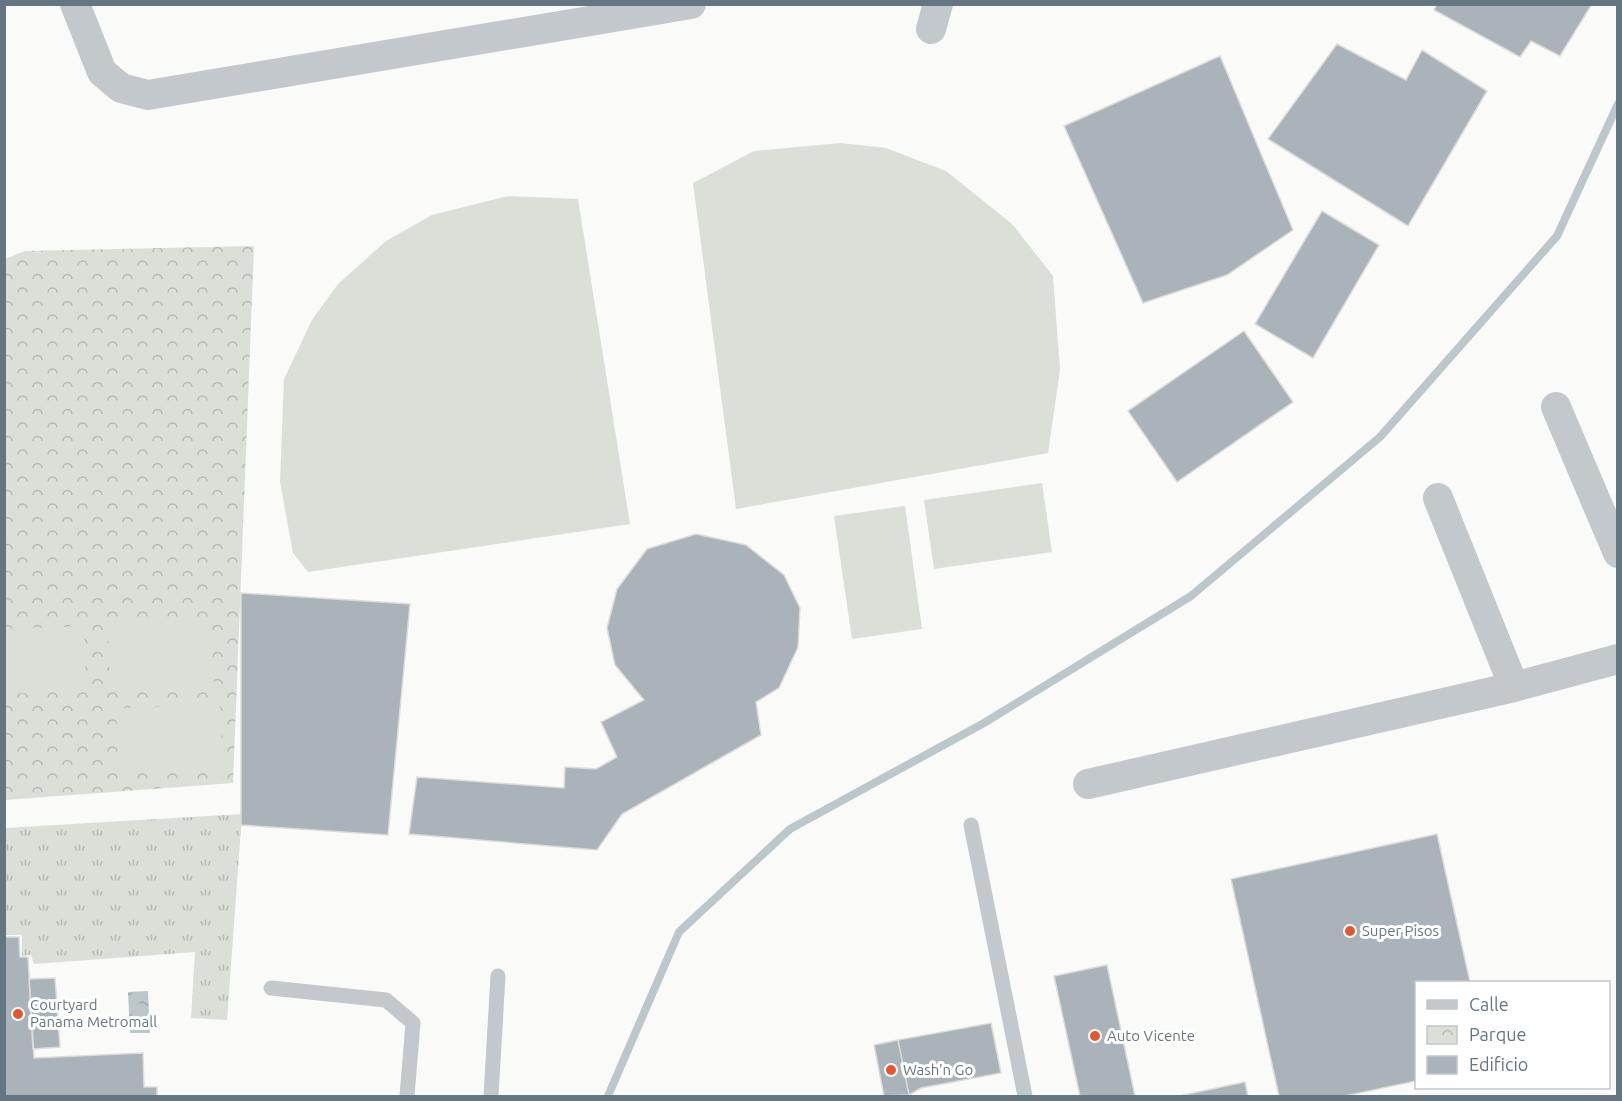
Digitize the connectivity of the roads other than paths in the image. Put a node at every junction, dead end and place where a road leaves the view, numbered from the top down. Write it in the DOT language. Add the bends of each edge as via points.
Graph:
graph roads {
  1 [pos="75,4"];
  2 [pos="691,4"];
  3 [pos="1556,407"];
  4 [pos="1438,498"];
  5 [pos="1617,553"];
  6 [pos="1617,659"];
  7 [pos="1514,687"];
  8 [pos="1088,784"];
  9 [pos="971,825"];
  10 [pos="498,976"];
  11 [pos="271,988"];
  12 [pos="407,1096"];
  13 [pos="491,1096"];
  14 [pos="1025,1096"];
  1 -- 2 [label="street" via="102,72 121,88 148,95"];
  3 -- 5 [label="street"];
  4 -- 7 [label="street"];
  6 -- 7 [label="street"];
  7 -- 8 [label="street"];
  9 -- 14 [label="lane"];
  10 -- 13 [label="lane"];
  11 -- 12 [label="lane" via="386,1000 413,1023"];
}
